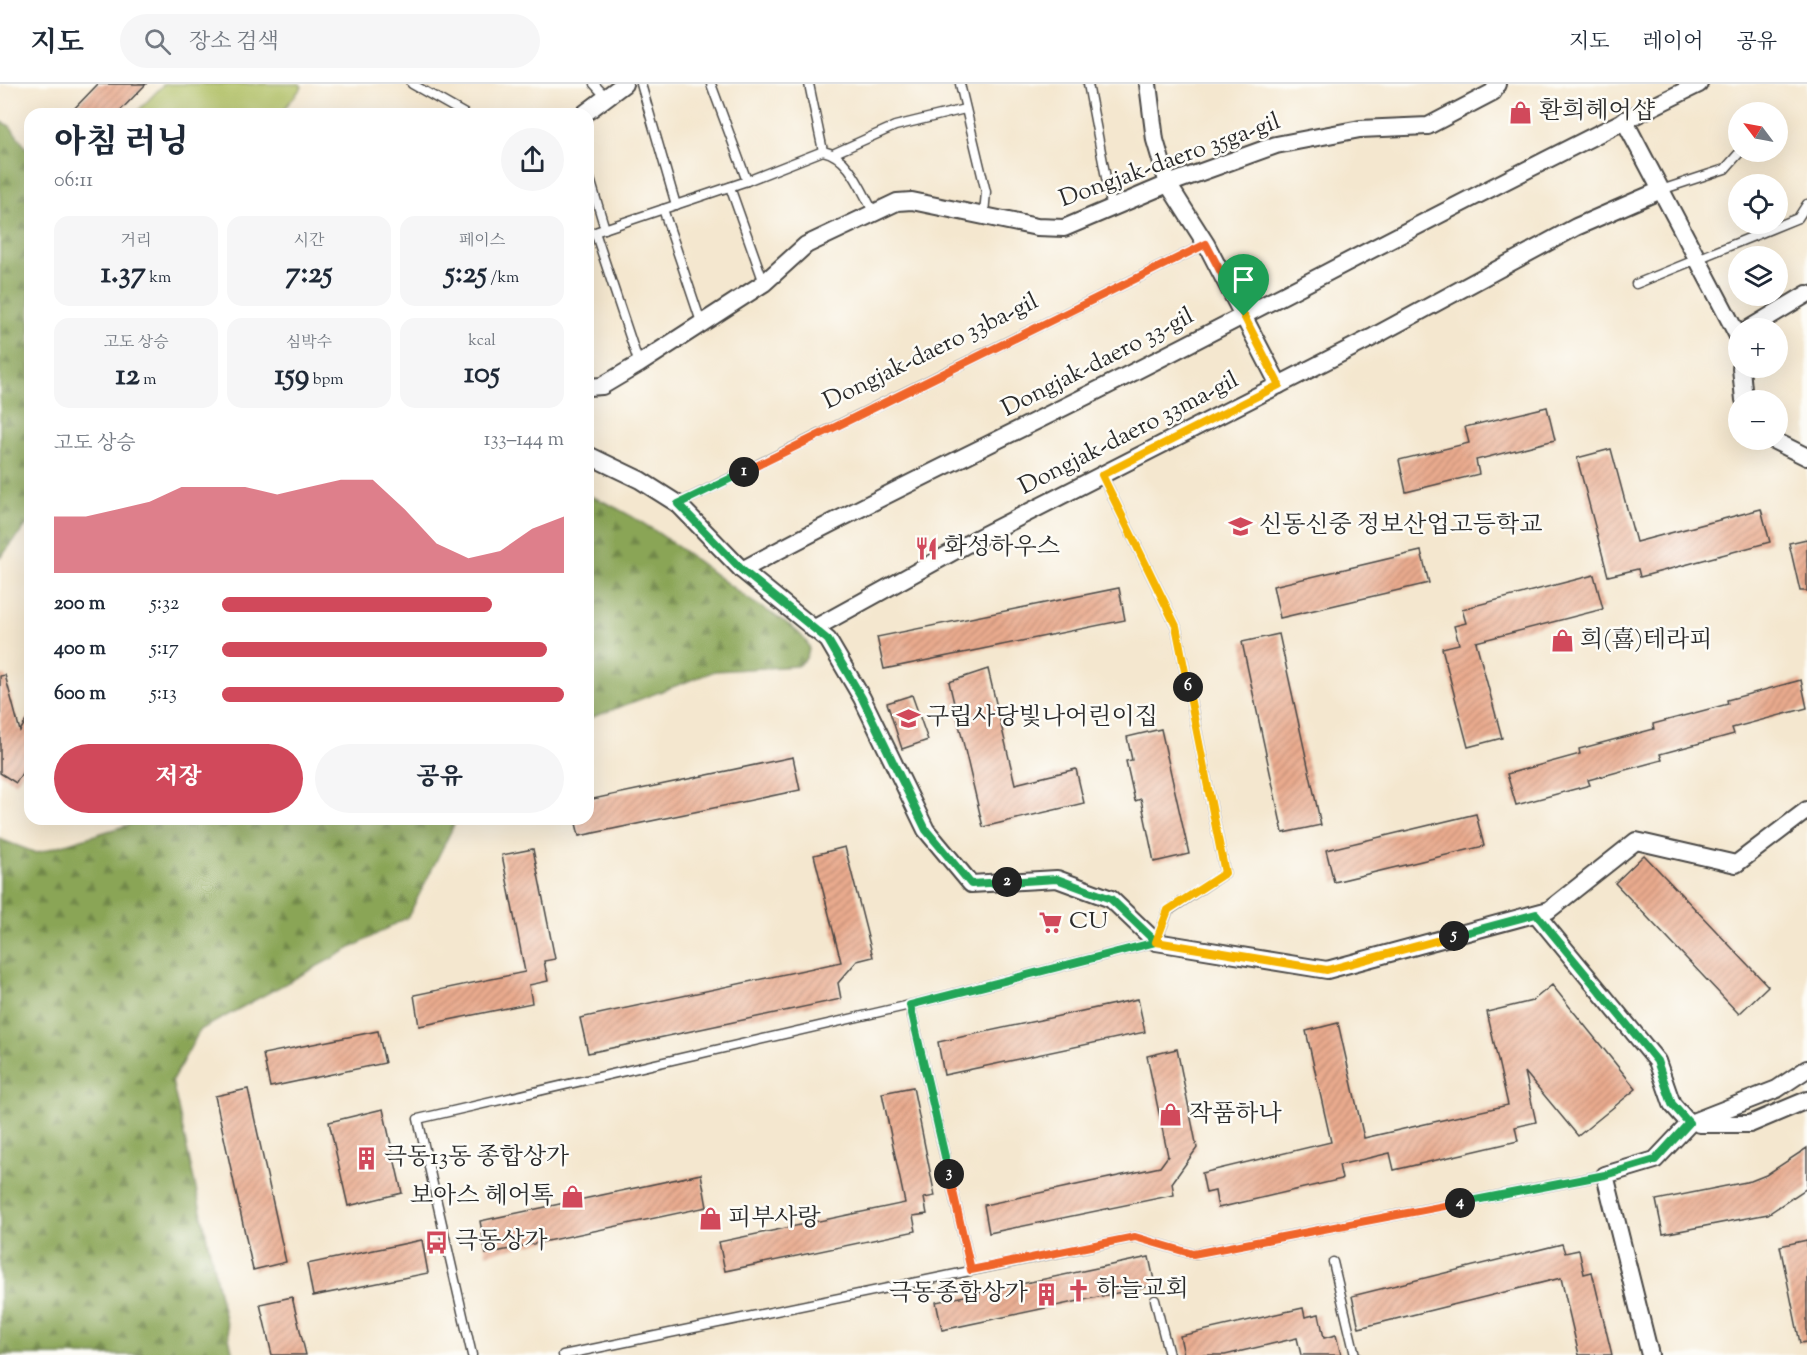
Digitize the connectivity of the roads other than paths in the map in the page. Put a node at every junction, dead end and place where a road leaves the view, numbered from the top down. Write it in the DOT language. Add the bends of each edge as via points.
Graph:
graph roads {
  1 [pos="412,84"];
  2 [pos="594,84"];
  3 [pos="624,84"];
  4 [pos="641,84"];
  5 [pos="711,84"];
  6 [pos="809,84"];
  7 [pos="960,84"];
  8 [pos="1088,84"];
  9 [pos="1148,84"];
  10 [pos="1497,84"];
  11 [pos="1699,84"];
  12 [pos="606,97"];
  13 [pos="454,108"];
  14 [pos="592,108"];
  15 [pos="965,109"];
  16 [pos="1624,120"];
  17 [pos="823,151"];
  18 [pos="835,153"];
  19 [pos="1731,162"];
  20 [pos="747,181"];
  21 [pos="1168,184"];
  22 [pos="730,187"];
  23 [pos="1661,190"];
  24 [pos="594,193"];
  25 [pos="1807,204"];
  26 [pos="676,205"];
  27 [pos="663,209"];
  28 [pos="1112,209"];
  29 [pos="873,212"];
  30 [pos="984,214"];
  31 [pos="604,229"];
  32 [pos="1206,244"];
  33 [pos="1698,260"];
  34 [pos="764,283"];
  35 [pos="1636,284"];
  36 [pos="1807,294"];
  37 [pos="1244,316"];
  38 [pos="1731,318"];
  39 [pos="1769,318"];
  40 [pos="701,322"];
  41 [pos="639,364"];
  42 [pos="1279,385"];
  43 [pos="594,387"];
  44 [pos="1788,448"];
  45 [pos="594,457"];
  46 [pos="1807,457"];
  47 [pos="1102,475"];
  48 [pos="678,504"];
  49 [pos="742,570"];
  50 [pos="813,629"];
  51 [pos="1807,810"];
  52 [pos="1536,914"];
  53 [pos="1156,942"];
  54 [pos="910,1005"];
  55 [pos="1807,1069"];
  56 [pos="1807,1100"];
  57 [pos="1689,1123"];
  58 [pos="1605,1175"];
  59 [pos="1333,1262"];
  60 [pos="971,1270"];
  61 [pos="1155,1300"];
  62 [pos="472,1355"];
  63 [pos="563,1355"];
  64 [pos="1169,1355"];
  65 [pos="1355,1355"];
  66 [pos="1650,1355"];
  1 -- 13 [label="lane"];
  2 -- 12 [label="lane"];
  3 -- 12 [label="street"];
  4 -- 26 [label="lane"];
  5 -- 20 [label="lane"];
  6 -- 17 [label="lane"];
  7 -- 15 [label="lane"];
  8 -- 28 [label="lane"];
  9 -- 21 [label="street" via="1155,140"];
  10 -- 21 [label="street, Dongjak-daero 35ga-gil" via="1493,92 1428,126 1360,129 1276,145"];
  11 -- 16 [label="street, Dongjak-daero 33-gil"];
  12 -- 14 [label="street"];
  15 -- 18 [label="lane" via="895,126"];
  15 -- 30 [label="lane" via="986,192"];
  16 -- 23 [label="street"];
  16 -- 37 [label="street, Dongjak-daero 33-gil"];
  17 -- 18 [label="lane"];
  17 -- 20 [label="lane"];
  18 -- 29 [label="lane"];
  19 -- 23 [label="lane" via="1725,169"];
  20 -- 22 [label="lane"];
  21 -- 28 [label="street, Dongjak-daero 35ga-gil"];
  21 -- 32 [label="street"];
  22 -- 26 [label="lane"];
  22 -- 34 [label="lane"];
  23 -- 33 [label="street"];
  23 -- 42 [label="street, Dongjak-daero 33ma-gil" via="1576,228"];
  24 -- 31 [label="lane"];
  25 -- 33 [label="lane" via="1798,218"];
  26 -- 27 [label="lane"];
  27 -- 31 [label="lane"];
  27 -- 40 [label="lane"];
  28 -- 30 [label="street, Dongjak-daero 35ga-gil" via="1064,228 1037,227"];
  29 -- 30 [label="street, Dongjak-daero 35ga-gil" via="897,202 912,201"];
  29 -- 34 [label="street, Dongjak-daero 35ga-gil" via="806,245"];
  31 -- 41 [label="lane" via="595,232"];
  32 -- 37 [label="street"];
  32 -- 48 [label="lane, Dongjak-daero 33ba-gil"];
  33 -- 35 [label="lane"];
  33 -- 38 [label="street"];
  34 -- 40 [label="street, Dongjak-daero 35ga-gil"];
  36 -- 39 [label="street"];
  37 -- 42 [label="street"];
  37 -- 49 [label="street, Dongjak-daero 33-gil" via="845,514"];
  40 -- 41 [label="street, Dongjak-daero 35ga-gil"];
  41 -- 43 [label="street, Dongjak-daero 35ga-gil" via="602,386"];
  42 -- 47 [label="street, Dongjak-daero 33ma-gil"];
  44 -- 46 [label="street"];
  45 -- 48 [label="street"];
  47 -- 50 [label="street, Dongjak-daero 33ma-gil"];
  47 -- 53 [label="lane" via="1176,626 1225,873 1168,910"];
  48 -- 49 [label="street"];
  49 -- 50 [label="street"];
  50 -- 53 [label="street" via="828,640 859,693 926,830 971,884 1057,879 1111,899"];
  51 -- 52 [label="street" via="1736,864 1636,841 1549,910"];
  52 -- 53 [label="street" via="1327,970"];
  52 -- 57 [label="street" via="1657,1061 1672,1104"];
  53 -- 54 [label="lane"];
  54 -- 60 [label="lane"];
  54 -- 62 [label="lane" via="418,1119"];
  55 -- 57 [label="street" via="1777,1089"];
  56 -- 57 [label="street" via="1750,1124"];
  57 -- 58 [label="street" via="1655,1160"];
  58 -- 60 [label="lane" via="1193,1254 1135,1237"];
  58 -- 66 [label="street"];
  59 -- 65 [label="lane"];
  60 -- 63 [label="lane"];
  61 -- 64 [label="lane"];
}
